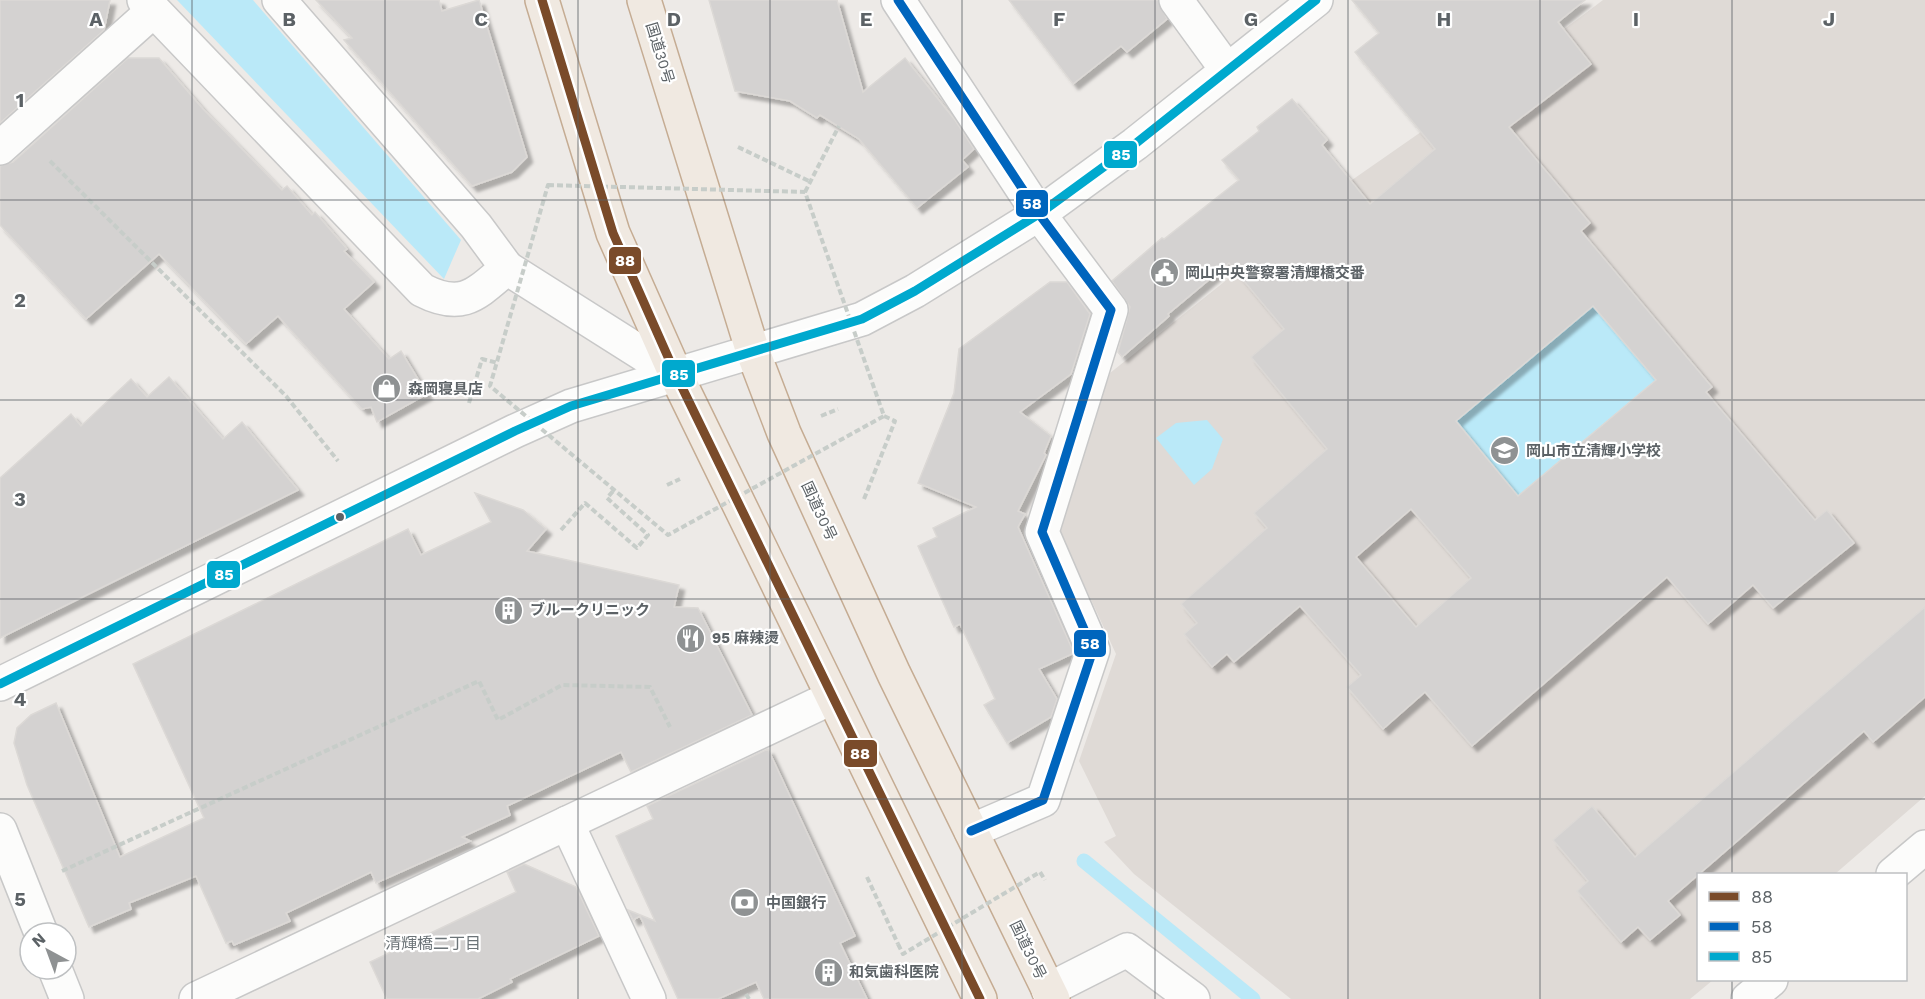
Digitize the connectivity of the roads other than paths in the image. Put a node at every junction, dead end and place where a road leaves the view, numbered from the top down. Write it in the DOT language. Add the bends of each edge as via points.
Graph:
graph roads {
  1 [pos="279,0"];
  2 [pos="542,0"];
  3 [pos="644,0"];
  4 [pos="898,0"];
  5 [pos="1176,0"];
  6 [pos="1316,0"];
  7 [pos="149,5"];
  8 [pos="1227,70"];
  9 [pos="10,139"];
  10 [pos="1039,214"];
  11 [pos="507,268"];
  12 [pos="753,352"];
  13 [pos="676,375"];
  14 [pos="0,684"];
  15 [pos="831,698"];
  16 [pos="567,823"];
  17 [pos="0,830"];
  18 [pos="971,831"];
  19 [pos="1923,850"];
  20 [pos="1894,873"];
  21 [pos="35,921"];
  22 [pos="60,981"];
  23 [pos="1770,981"];
  24 [pos="1050,994"];
  25 [pos="67,999"];
  26 [pos="196,999"];
  27 [pos="649,999"];
  28 [pos="980,999"];
  29 [pos="1193,999"];
  30 [pos="1748,999"];
  1 -- 11 [label="street" via="476,226"];
  2 -- 13 [label="highway" via="613,233"];
  3 -- 12 [label="highway, 国道30号"];
  4 -- 10 [label="street"];
  5 -- 8 [label="street"];
  6 -- 8 [label="street"];
  7 -- 9 [label="street"];
  7 -- 11 [label="street" via="422,290 455,301 468,298"];
  8 -- 10 [label="street"];
  10 -- 12 [label="street" via="862,319"];
  10 -- 18 [label="street" via="1111,310 1042,532 1093,650 1043,800"];
  11 -- 13 [label="street"];
  12 -- 13 [label="street"];
  12 -- 18 [label="highway, 国道30号" via="784,434"];
  13 -- 14 [label="street" via="571,406 515,430"];
  13 -- 15 [label="highway"];
  15 -- 16 [label="street"];
  15 -- 28 [label="highway"];
  16 -- 26 [label="street"];
  16 -- 27 [label="street"];
  17 -- 21 [label="street"];
  18 -- 24 [label="highway, 国道30号"];
  19 -- 20 [label="street"];
  22 -- 25 [label="street"];
  23 -- 30 [label="street"];
  24 -- 29 [label="street" via="1127,950"];
}
